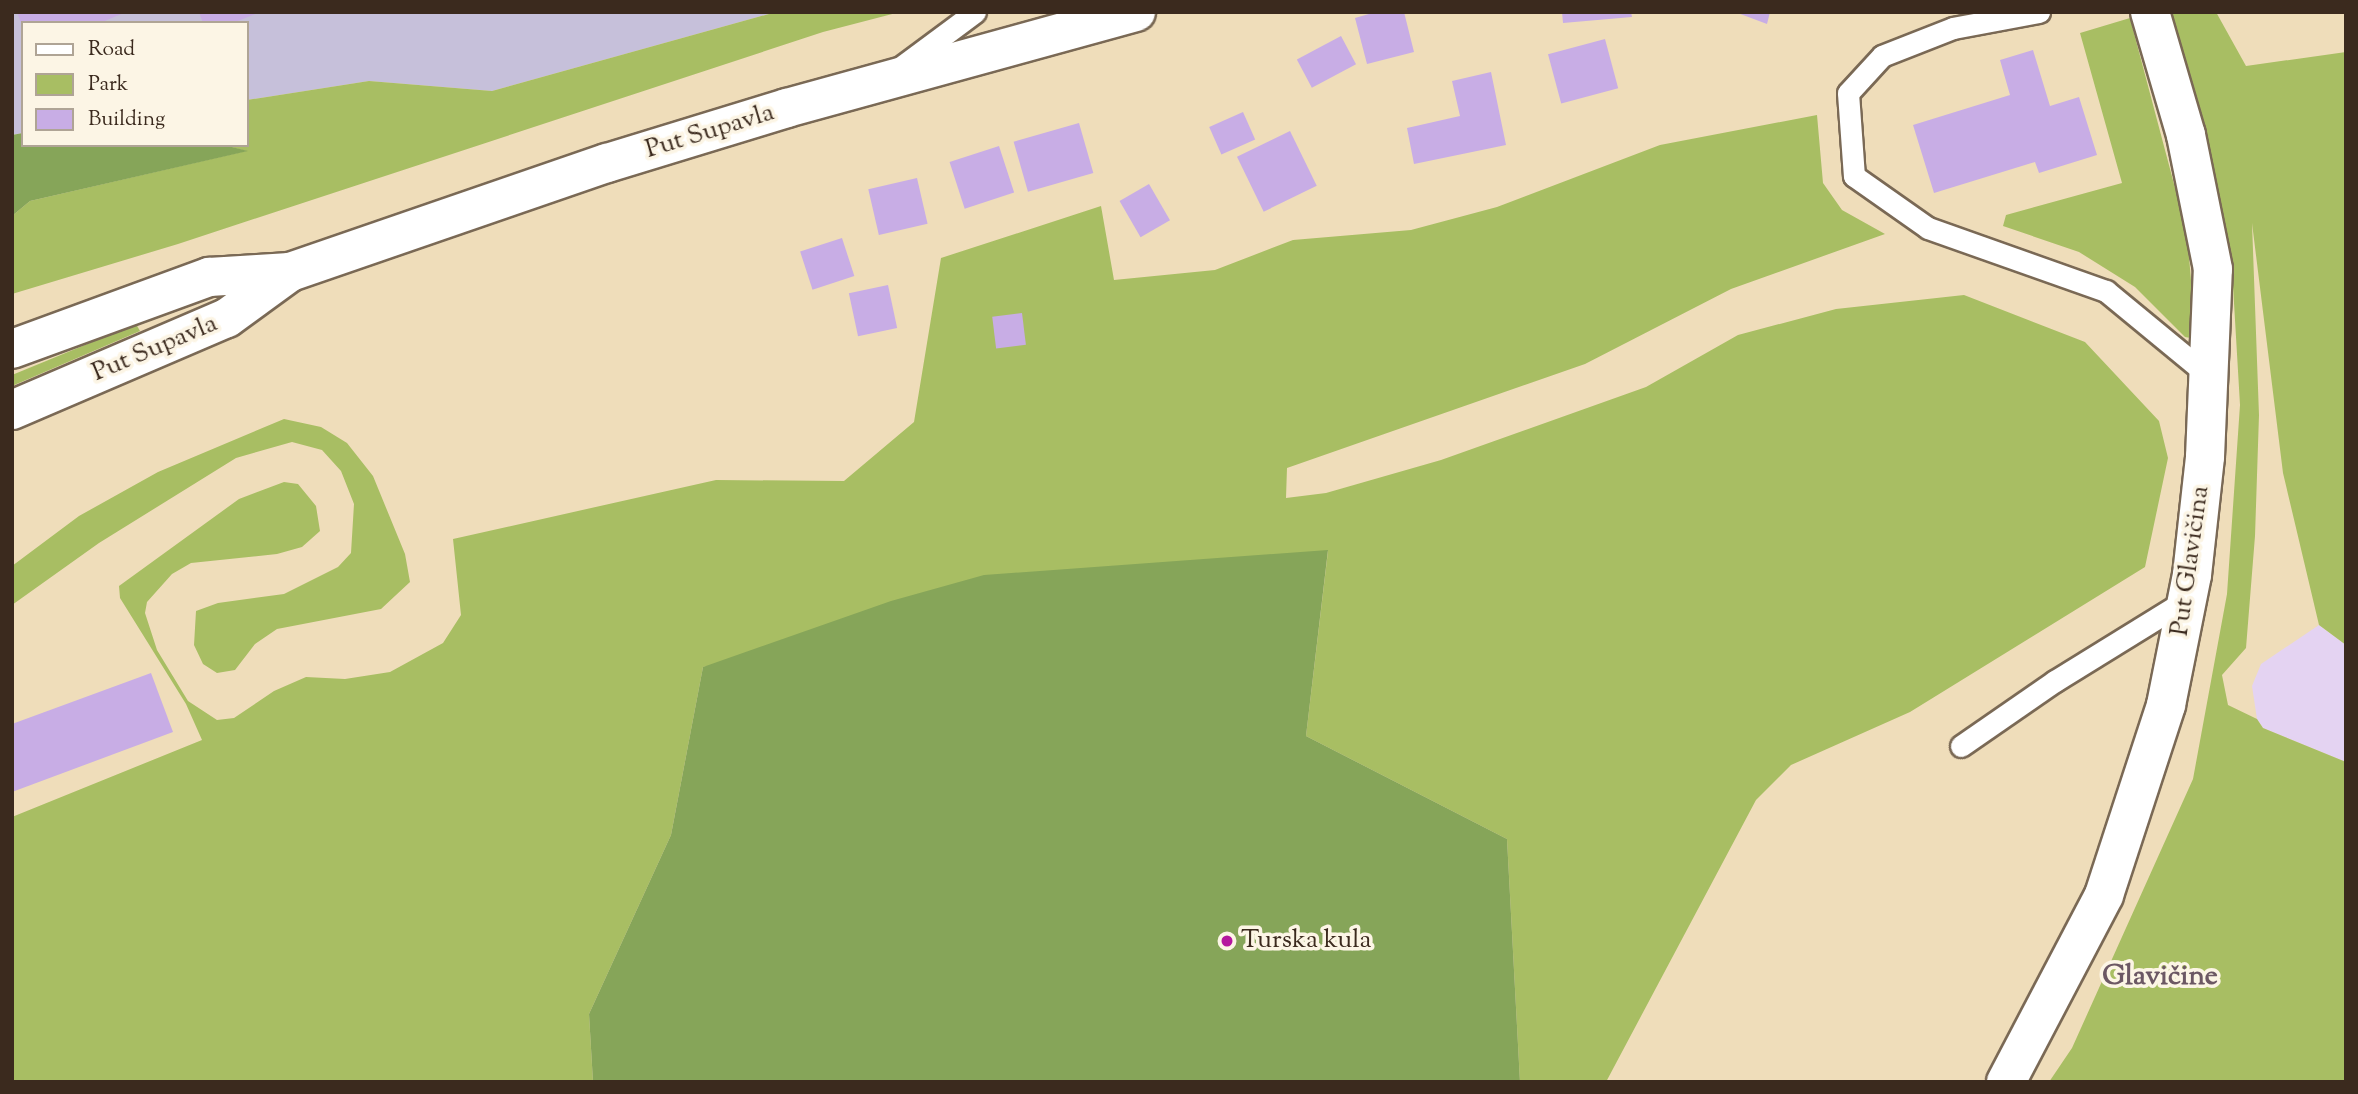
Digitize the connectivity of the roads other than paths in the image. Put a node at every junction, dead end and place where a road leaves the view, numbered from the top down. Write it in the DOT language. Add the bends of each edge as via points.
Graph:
graph roads {
  1 [pos="975,12"];
  2 [pos="1136,12"];
  3 [pos="2039,12"];
  4 [pos="2150,12"];
  5 [pos="880,82"];
  6 [pos="290,272"];
  7 [pos="12,349"];
  8 [pos="2208,375"];
  9 [pos="12,411"];
  10 [pos="2188,598"];
  11 [pos="1961,746"];
  12 [pos="2006,1082"];
  1 -- 5 [label="lane"];
  2 -- 5 [label="street, Put Supavla"];
  3 -- 8 [label="lane" via="1953,27 1882,56 1848,93 1854,176 1928,228 2106,291"];
  4 -- 8 [label="street, Put Glavičina" via="2186,135 2213,269"];
  5 -- 6 [label="street, Put Supavla" via="607,163"];
  6 -- 7 [label="street, Put Supavla" via="209,277"];
  6 -- 9 [label="street, Put Supavla" via="227,318"];
  8 -- 10 [label="street, Put Glavičina" via="2205,457"];
  10 -- 11 [label="lane"];
  10 -- 12 [label="street, Put Glavičina" via="2166,705 2104,895"];
}
